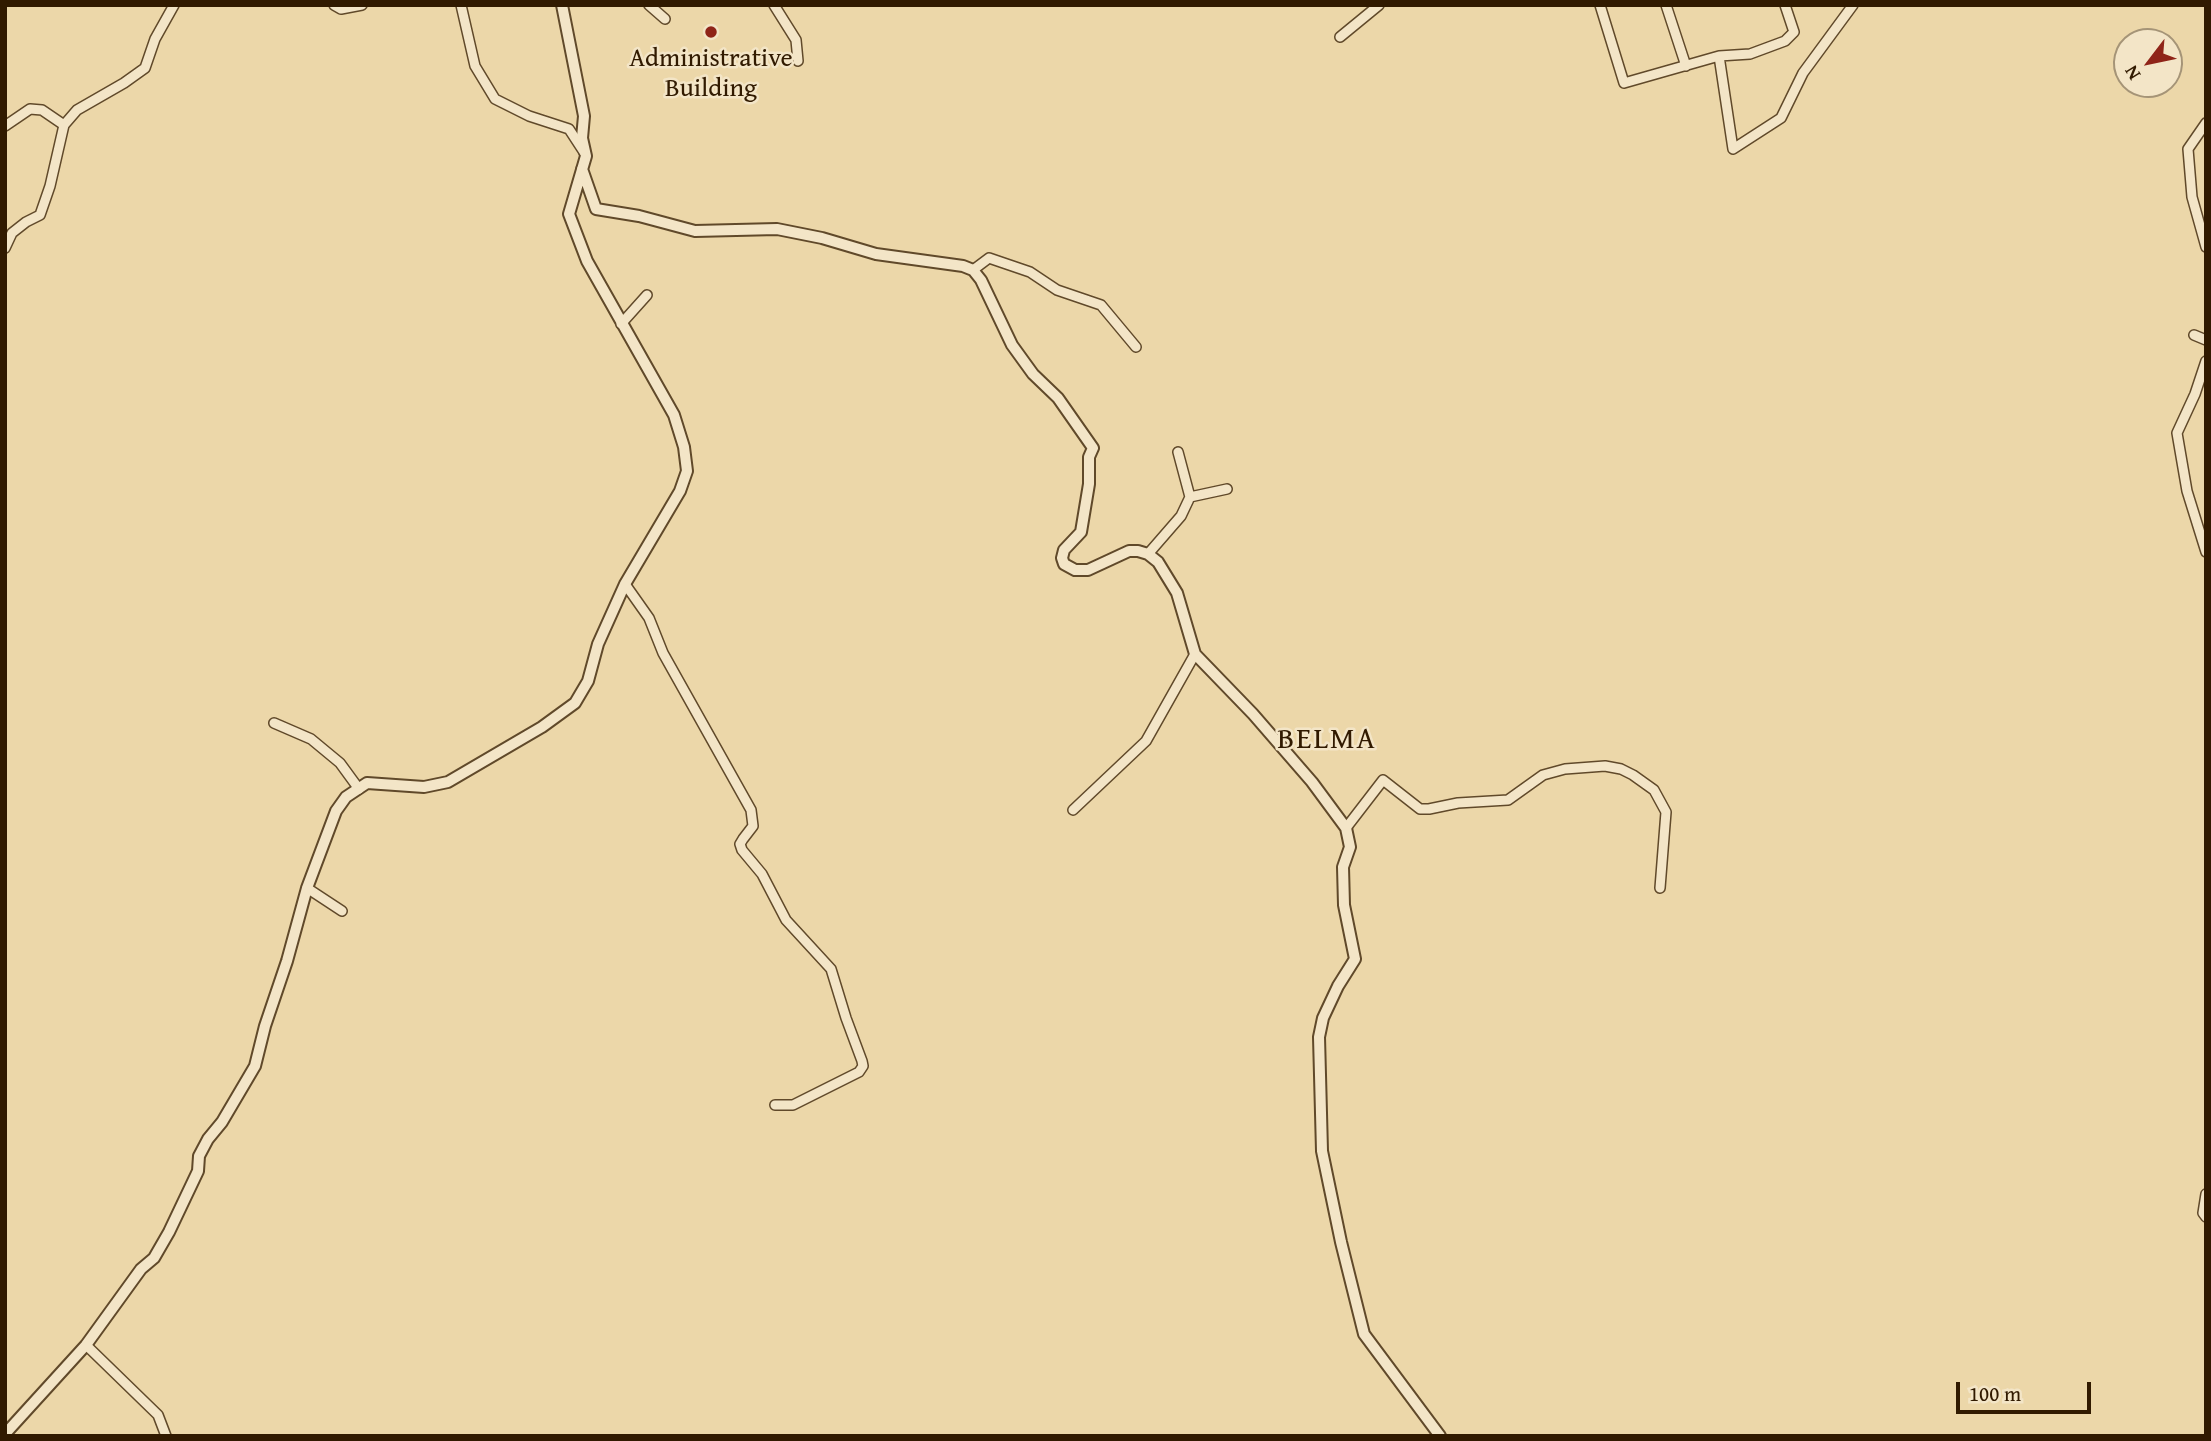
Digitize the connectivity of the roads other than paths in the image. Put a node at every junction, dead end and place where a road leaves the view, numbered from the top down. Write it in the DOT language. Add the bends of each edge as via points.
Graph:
graph roads {
  1 [pos="174,5"];
  2 [pos="334,5"];
  3 [pos="362,5"];
  4 [pos="461,5"];
  5 [pos="562,5"];
  6 [pos="649,5"];
  7 [pos="774,5"];
  8 [pos="1379,5"];
  9 [pos="1600,5"];
  10 [pos="1667,5"];
  11 [pos="1785,5"];
  12 [pos="1848,8"];
  13 [pos="665,19"];
  14 [pos="1340,37"];
  15 [pos="1719,56"];
  16 [pos="798,61"];
  17 [pos="1686,66"];
  18 [pos="2206,123"];
  19 [pos="64,125"];
  20 [pos="5,126"];
  21 [pos="586,156"];
  22 [pos="582,169"];
  23 [pos="2206,247"];
  24 [pos="5,248"];
  25 [pos="973,270"];
  26 [pos="647,295"];
  27 [pos="621,324"];
  28 [pos="2194,335"];
  29 [pos="2206,340"];
  30 [pos="1136,347"];
  31 [pos="2206,361"];
  32 [pos="1178,452"];
  33 [pos="1227,489"];
  34 [pos="1190,497"];
  35 [pos="2206,552"];
  36 [pos="1148,554"];
  37 [pos="625,584"];
  38 [pos="1195,654"];
  39 [pos="274,723"];
  40 [pos="359,789"];
  41 [pos="1073,810"];
  42 [pos="1346,828"];
  43 [pos="307,888"];
  44 [pos="1660,888"];
  45 [pos="342,911"];
  46 [pos="775,1105"];
  47 [pos="2206,1194"];
  48 [pos="2206,1217"];
  49 [pos="86,1345"];
  50 [pos="5,1434"];
  51 [pos="166,1436"];
  52 [pos="1440,1436"];
  1 -- 19 [label="street" via="145,68 77,110"];
  2 -- 3 [label="street" via="341,9"];
  4 -- 21 [label="street" via="475,66 495,99 569,129"];
  5 -- 21 [label="street" via="584,116"];
  6 -- 13 [label="street"];
  7 -- 16 [label="street" via="796,40"];
  8 -- 14 [label="street"];
  9 -- 17 [label="street" via="1624,83"];
  10 -- 17 [label="street"];
  11 -- 15 [label="street" via="1794,32 1785,41 1750,54"];
  12 -- 15 [label="street" via="1803,73 1781,118 1733,149"];
  15 -- 17 [label="street"];
  18 -- 23 [label="street" via="2188,149 2192,197"];
  19 -- 20 [label="street" via="41,110 30,109"];
  19 -- 24 [label="street" via="40,215 12,233"];
  21 -- 22 [label="street"];
  22 -- 25 [label="street" via="596,209 695,231 776,229 876,254"];
  22 -- 27 [label="street" via="569,214 587,261"];
  25 -- 30 [label="street" via="989,258 1101,305"];
  25 -- 36 [label="street" via="1012,345 1093,448 1082,532 1065,550 1064,564 1088,570 1129,551"];
  26 -- 27 [label="street"];
  27 -- 37 [label="street" via="674,415 687,471"];
  28 -- 29 [label="street"];
  31 -- 35 [label="street" via="2177,433 2187,491"];
  32 -- 34 [label="street"];
  33 -- 34 [label="street"];
  34 -- 36 [label="street" via="1181,516"];
  36 -- 38 [label="street" via="1177,593"];
  37 -- 40 [label="street" via="575,703 448,782 424,787 367,783"];
  37 -- 46 [label="street" via="649,618 663,653 751,810 753,826 740,844 742,850 762,874 786,920 831,969 862,1061 859,1072 802,1102"];
  38 -- 41 [label="street" via="1146,741"];
  38 -- 42 [label="street" via="1253,714"];
  39 -- 40 [label="street" via="311,739 340,763"];
  40 -- 43 [label="street" via="336,811"];
  42 -- 44 [label="street" via="1382,779 1420,809 1429,809 1508,800 1543,775 1613,767 1654,790 1665,812"];
  42 -- 52 [label="street" via="1344,905 1355,959 1323,1018 1322,1151 1364,1334"];
  43 -- 45 [label="street"];
  43 -- 49 [label="street" via="255,1066 208,1139 180,1210 153,1258"];
  47 -- 48 [label="street"];
  49 -- 50 [label="street"];
  49 -- 51 [label="street" via="158,1415"];
}
